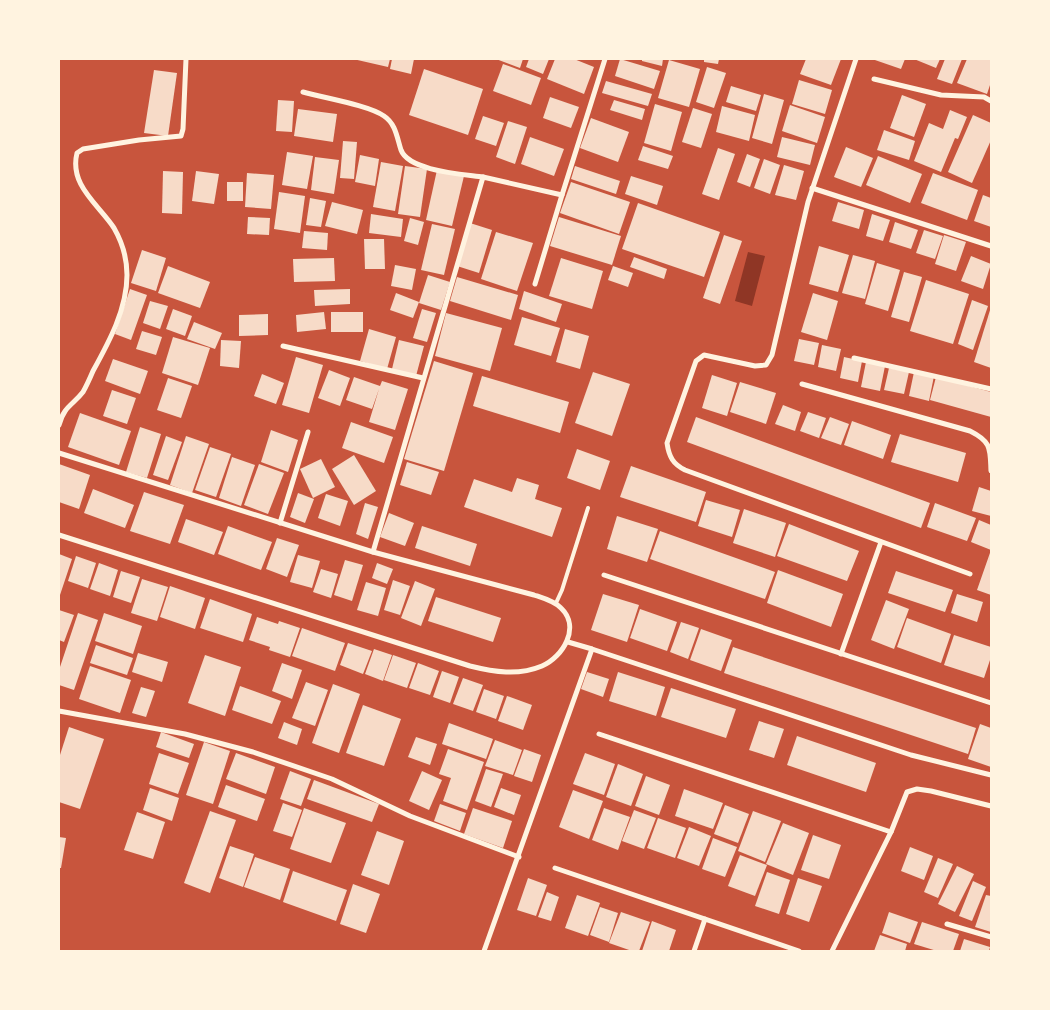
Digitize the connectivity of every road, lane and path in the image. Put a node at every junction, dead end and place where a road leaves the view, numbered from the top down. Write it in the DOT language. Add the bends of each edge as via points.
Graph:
graph roads {
  1 [pos="186,59"];
  2 [pos="605,59"];
  3 [pos="856,59"];
  4 [pos="874,79"];
  5 [pos="303,92"];
  6 [pos="991,100"];
  7 [pos="483,177"];
  8 [pos="812,188"];
  9 [pos="562,195"];
  10 [pos="991,246"];
  11 [pos="535,284"];
  12 [pos="284,346"];
  13 [pos="854,358"];
  14 [pos="423,378"];
  15 [pos="802,384"];
  16 [pos="991,389"];
  17 [pos="59,425"];
  18 [pos="308,432"];
  19 [pos="59,453"];
  20 [pos="991,471"];
  21 [pos="588,508"];
  22 [pos="280,522"];
  23 [pos="59,535"];
  24 [pos="881,542"];
  25 [pos="372,552"];
  26 [pos="970,574"];
  27 [pos="604,575"];
  28 [pos="556,603"];
  29 [pos="568,642"];
  30 [pos="592,649"];
  31 [pos="841,654"];
  32 [pos="991,703"];
  33 [pos="59,711"];
  34 [pos="599,734"];
  35 [pos="991,775"];
  36 [pos="991,806"];
  37 [pos="891,832"];
  38 [pos="519,856"];
  39 [pos="555,868"];
  40 [pos="705,919"];
  41 [pos="947,924"];
  42 [pos="991,937"];
  43 [pos="484,951"];
  44 [pos="694,951"];
  45 [pos="798,951"];
  46 [pos="832,951"];
  1 -- 17 [label="street" via="184,129 181,136 83,149 77,153 78,177 86,195 114,229 124,249 127,275 124,303 105,349 82,392 67,407"];
  2 -- 9 [label="street"];
  3 -- 8 [label="street"];
  4 -- 6 [label="street" via="941,96"];
  5 -- 7 [label="street" via="385,117 397,134 402,152 414,164"];
  7 -- 9 [label="street"];
  7 -- 14 [label="street"];
  8 -- 10 [label="street"];
  8 -- 24 [label="street" via="772,356 766,365 755,366 704,355 696,361 667,443 669,455 676,465 685,470"];
  9 -- 11 [label="street"];
  12 -- 14 [label="street"];
  13 -- 16 [label="street"];
  14 -- 25 [label="street"];
  15 -- 20 [label="street" via="970,431 987,441"];
  18 -- 22 [label="street"];
  19 -- 22 [label="street"];
  21 -- 28 [label="lane"];
  22 -- 25 [label="street"];
  23 -- 29 [label="street" via="492,672 508,673 543,666 554,659"];
  24 -- 26 [label="street"];
  24 -- 31 [label="street"];
  25 -- 28 [label="street"];
  27 -- 31 [label="street"];
  28 -- 29 [label="street" via="568,616"];
  29 -- 30 [label="street"];
  30 -- 35 [label="street" via="903,752"];
  30 -- 38 [label="street"];
  31 -- 32 [label="street"];
  33 -- 38 [label="street" via="185,734 253,752 332,779 410,816"];
  34 -- 37 [label="street"];
  36 -- 37 [label="street" via="917,789 906,792"];
  37 -- 46 [label="street"];
  38 -- 43 [label="street"];
  39 -- 40 [label="street"];
  40 -- 44 [label="street"];
  40 -- 45 [label="street"];
  41 -- 42 [label="street"];
}
